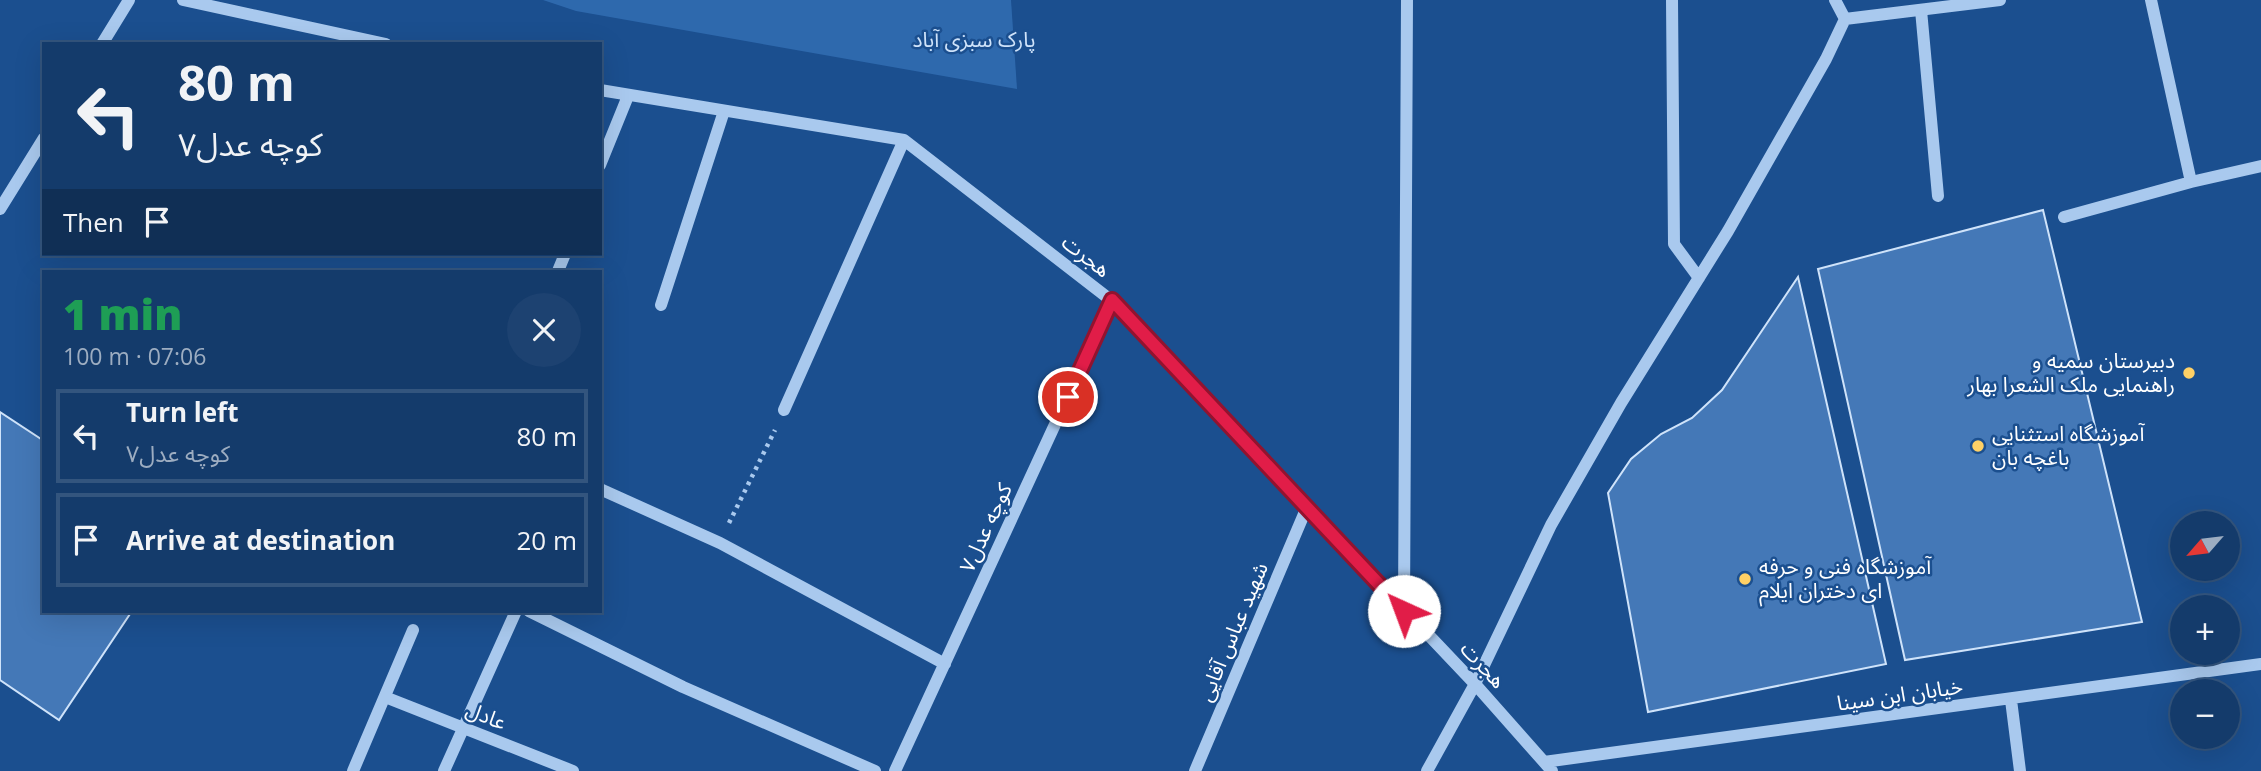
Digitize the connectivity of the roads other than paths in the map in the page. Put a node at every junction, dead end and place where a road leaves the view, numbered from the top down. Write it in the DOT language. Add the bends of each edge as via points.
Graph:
graph roads {
  1 [pos="129,0"];
  2 [pos="184,0"];
  3 [pos="1407,0"];
  4 [pos="1672,0"];
  5 [pos="1835,0"];
  6 [pos="2000,0"];
  7 [pos="2151,0"];
  8 [pos="1920,10"];
  9 [pos="1845,19"];
  10 [pos="103,42"];
  11 [pos="377,42"];
  12 [pos="602,90"];
  13 [pos="628,96"];
  14 [pos="724,111"];
  15 [pos="904,139"];
  16 [pos="42,141"];
  17 [pos="602,160"];
  18 [pos="2261,166"];
  19 [pos="2191,182"];
  20 [pos="1938,196"];
  21 [pos="0,209"];
  22 [pos="2064,216"];
  23 [pos="1699,278"];
  24 [pos="1112,300"];
  25 [pos="661,305"];
  26 [pos="785,410"];
  27 [pos="602,490"];
  28 [pos="1307,508"];
  29 [pos="1404,611"];
  30 [pos="515,613"];
  31 [pos="533,613"];
  32 [pos="413,630"];
  33 [pos="945,664"];
  34 [pos="2261,664"];
  35 [pos="1475,684"];
  36 [pos="385,697"];
  37 [pos="2011,700"];
  38 [pos="464,727"];
  39 [pos="1548,767"];
  40 [pos="354,771"];
  41 [pos="444,771"];
  42 [pos="573,771"];
  43 [pos="876,771"];
  44 [pos="895,771"];
  45 [pos="1195,771"];
  46 [pos="1426,771"];
  47 [pos="2020,771"];
  1 -- 10 [label="street"];
  2 -- 11 [label="street"];
  3 -- 29 [label="street"];
  4 -- 23 [label="street" via="1674,244"];
  5 -- 9 [label="street"];
  6 -- 8 [label="street"];
  7 -- 19 [label="street"];
  8 -- 9 [label="street"];
  8 -- 20 [label="street"];
  9 -- 23 [label="street"];
  12 -- 13 [label="street, هجرت"];
  13 -- 14 [label="street, هجرت"];
  13 -- 17 [label="street"];
  14 -- 15 [label="street, هجرت"];
  14 -- 25 [label="street"];
  15 -- 24 [label="street, هجرت"];
  15 -- 26 [label="street"];
  16 -- 21 [label="street"];
  18 -- 19 [label="street"];
  19 -- 22 [label="street"];
  23 -- 35 [label="street" via="1551,525"];
  24 -- 28 [label="street, هجرت"];
  24 -- 33 [label="street, کوچه عدل۷"];
  27 -- 33 [label="street" via="720,543"];
  28 -- 29 [label="street, هجرت"];
  28 -- 45 [label="street, شهید عباس آقایی"];
  29 -- 35 [label="street, هجرت"];
  30 -- 38 [label="street"];
  31 -- 43 [label="street" via="683,687"];
  32 -- 36 [label="street"];
  33 -- 44 [label="street, کوچه عدل۷"];
  34 -- 37 [label="street, خیابان ابن سینا"];
  35 -- 39 [label="street, هجرت"];
  35 -- 46 [label="street"];
  36 -- 38 [label="street, عادل"];
  36 -- 40 [label="street"];
  37 -- 39 [label="street, خیابان ابن سینا"];
  37 -- 47 [label="street"];
  38 -- 41 [label="street"];
  38 -- 42 [label="street, عادل"];
}
